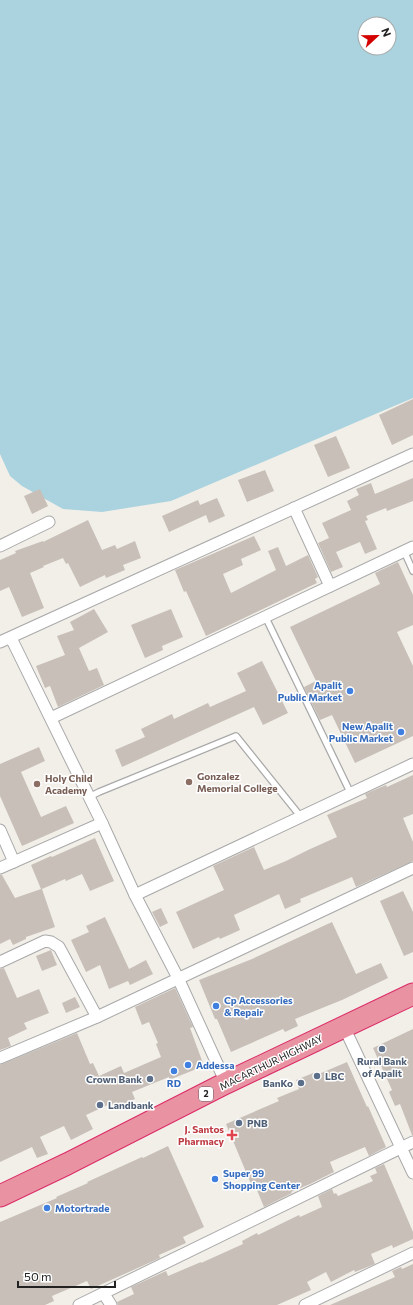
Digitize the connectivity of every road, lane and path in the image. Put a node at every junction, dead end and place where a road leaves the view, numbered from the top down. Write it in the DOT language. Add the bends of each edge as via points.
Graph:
graph roads {
  1 [pos="413,454"];
  2 [pos="294,508"];
  3 [pos="49,522"];
  4 [pos="0,546"];
  5 [pos="408,549"];
  6 [pos="413,571"];
  7 [pos="330,586"];
  8 [pos="266,616"];
  9 [pos="11,638"];
  10 [pos="0,642"];
  11 [pos="51,718"];
  12 [pos="413,764"];
  13 [pos="351,794"];
  14 [pos="89,798"];
  15 [pos="301,817"];
  16 [pos="102,823"];
  17 [pos="0,830"];
  18 [pos="14,862"];
  19 [pos="0,868"];
  20 [pos="413,868"];
  21 [pos="135,895"];
  22 [pos="0,962"];
  23 [pos="178,978"];
  24 [pos="413,994"];
  25 [pos="97,1017"];
  26 [pos="344,1027"];
  27 [pos="0,1058"];
  28 [pos="226,1084"];
  29 [pos="413,1142"];
  30 [pos="401,1148"];
  31 [pos="413,1173"];
  32 [pos="0,1196"];
  33 [pos="413,1253"];
  34 [pos="104,1294"];
  35 [pos="79,1305"];
  36 [pos="111,1305"];
  37 [pos="305,1305"];
  1 -- 2 [label="street"];
  2 -- 7 [label="street"];
  2 -- 9 [label="street"];
  3 -- 4 [label="street"];
  5 -- 6 [label="lane"];
  5 -- 7 [label="street"];
  7 -- 8 [label="street"];
  8 -- 11 [label="street"];
  8 -- 13 [label="lane"];
  9 -- 10 [label="street"];
  9 -- 11 [label="street"];
  11 -- 14 [label="street"];
  12 -- 13 [label="street"];
  13 -- 15 [label="street"];
  14 -- 15 [label="lane" via="236,736"];
  14 -- 16 [label="street"];
  15 -- 21 [label="street"];
  16 -- 18 [label="street"];
  16 -- 21 [label="street"];
  17 -- 18 [label="street"];
  18 -- 19 [label="street"];
  20 -- 23 [label="street"];
  21 -- 23 [label="street"];
  22 -- 25 [label="street" via="45,941 52,942 58,947"];
  23 -- 25 [label="street"];
  23 -- 28 [label="street"];
  24 -- 26 [label="highway, MACARTHUR HIGHWAY / 2"];
  25 -- 27 [label="street"];
  26 -- 28 [label="highway, MACARTHUR HIGHWAY / 2"];
  26 -- 30 [label="street"];
  28 -- 32 [label="highway, MACARTHUR HIGHWAY / 2"];
  29 -- 30 [label="street"];
  30 -- 31 [label="street"];
  30 -- 34 [label="street"];
  33 -- 37 [label="street"];
  34 -- 35 [label="street"];
  34 -- 36 [label="street"];
}
